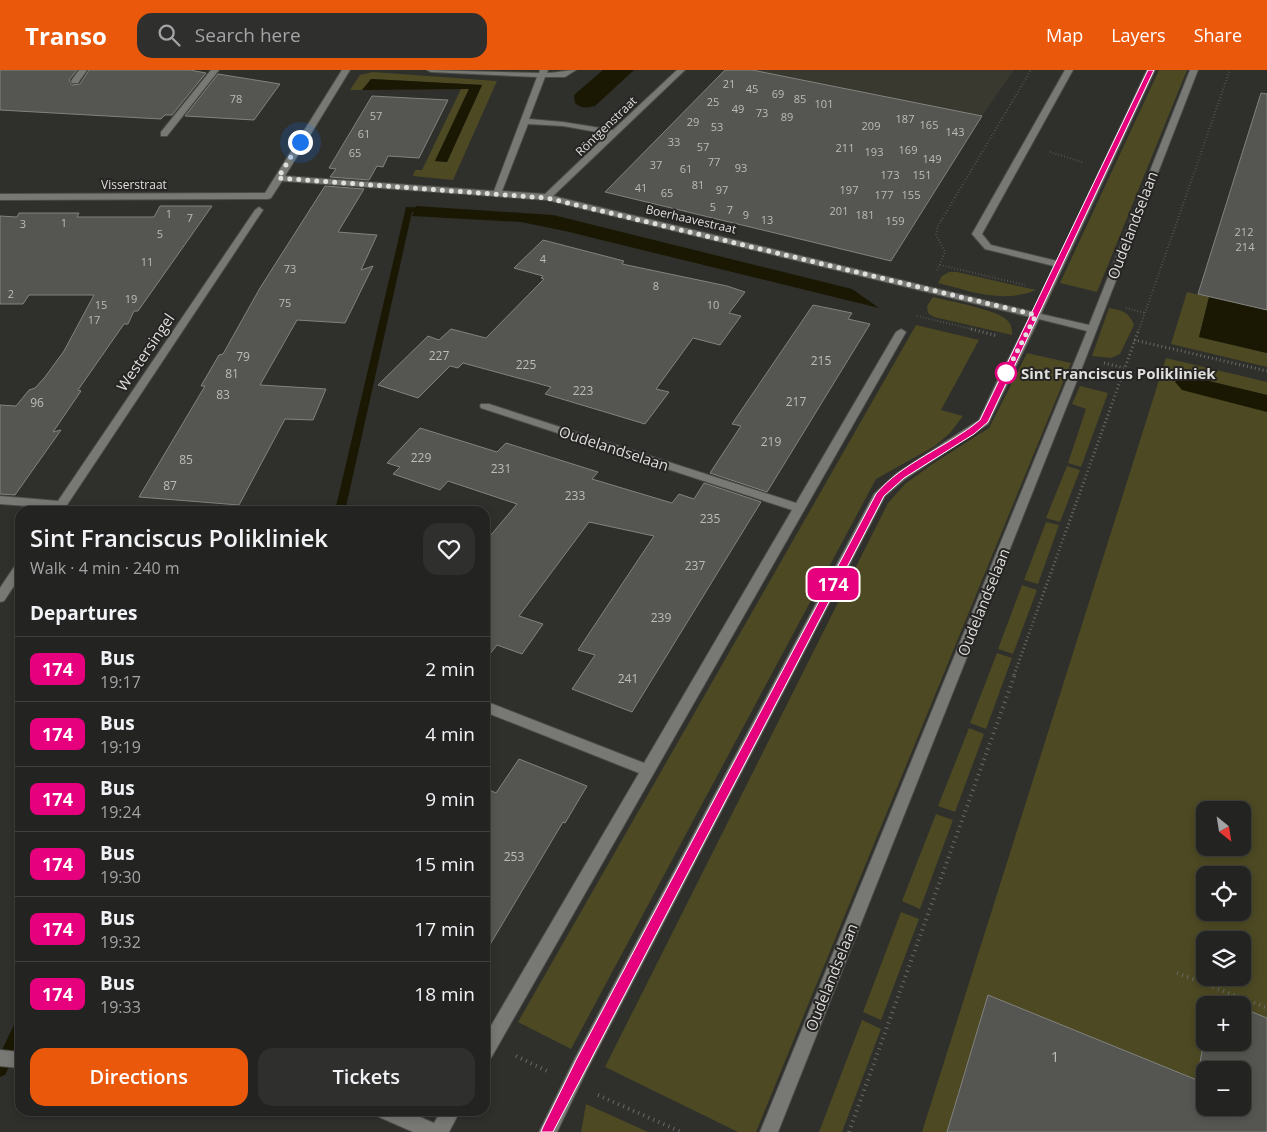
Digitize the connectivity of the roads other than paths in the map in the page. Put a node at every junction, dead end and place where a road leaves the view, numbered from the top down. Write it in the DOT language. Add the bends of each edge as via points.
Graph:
graph roads {
  1 [pos="83,70"];
  2 [pos="215,70"];
  3 [pos="346,70"];
  4 [pos="431,70"];
  5 [pos="572,70"];
  6 [pos="680,70"];
  7 [pos="1069,70"];
  8 [pos="1151,70"];
  9 [pos="1194,70"];
  10 [pos="543,72"];
  11 [pos="75,81"];
  12 [pos="525,122"];
  13 [pos="614,133"];
  14 [pos="164,134"];
  15 [pos="278,178"];
  16 [pos="497,194"];
  17 [pos="0,197"];
  18 [pos="547,198"];
  19 [pos="259,210"];
  20 [pos="1059,264"];
  21 [pos="1036,315"];
  22 [pos="1091,329"];
  23 [pos="901,332"];
  24 [pos="484,406"];
  25 [pos="0,500"];
  26 [pos="44,506"];
  27 [pos="60,506"];
  28 [pos="800,508"];
  29 [pos="15,575"];
  30 [pos="0,598"];
  31 [pos="490,708"];
  32 [pos="647,770"];
  33 [pos="490,1043"];
  34 [pos="0,1058"];
  35 [pos="15,1060"];
  36 [pos="397,1116"];
  37 [pos="448,1116"];
  38 [pos="434,1132"];
  39 [pos="439,1132"];
  40 [pos="548,1132"];
  41 [pos="769,1132"];
  1 -- 11 [label="street"];
  2 -- 14 [label="street"];
  3 -- 15 [label="street"];
  4 -- 10 [label="street"];
  5 -- 10 [label="street" via="565,76"];
  6 -- 13 [label="street, Röntgenstraat"];
  7 -- 20 [label="street" via="977,234 988,247"];
  8 -- 20 [label="street"];
  9 -- 22 [label="street, Oudelandselaan"];
  10 -- 12 [label="street"];
  12 -- 13 [label="street" via="563,124"];
  12 -- 16 [label="street"];
  13 -- 18 [label="street, Röntgenstraat"];
  15 -- 16 [label="street, Boerhaavestraat"];
  15 -- 17 [label="street, Visserstraat" via="268,196"];
  16 -- 18 [label="street, Boerhaavestraat"];
  18 -- 21 [label="street, Boerhaavestraat"];
  19 -- 27 [label="street, Westersingel"];
  20 -- 21 [label="street"];
  21 -- 22 [label="street, Boerhaavestraat"];
  21 -- 40 [label="street" via="984,422 901,476 880,494"];
  22 -- 41 [label="street, Oudelandselaan"];
  23 -- 28 [label="street"];
  24 -- 28 [label="street, Oudelandselaan"];
  25 -- 26 [label="street"];
  28 -- 32 [label="street"];
  29 -- 30 [label="street"];
  31 -- 32 [label="street"];
  32 -- 33 [label="street"];
  34 -- 35 [label="street"];
  36 -- 38 [label="street"];
  37 -- 39 [label="street"];
}
